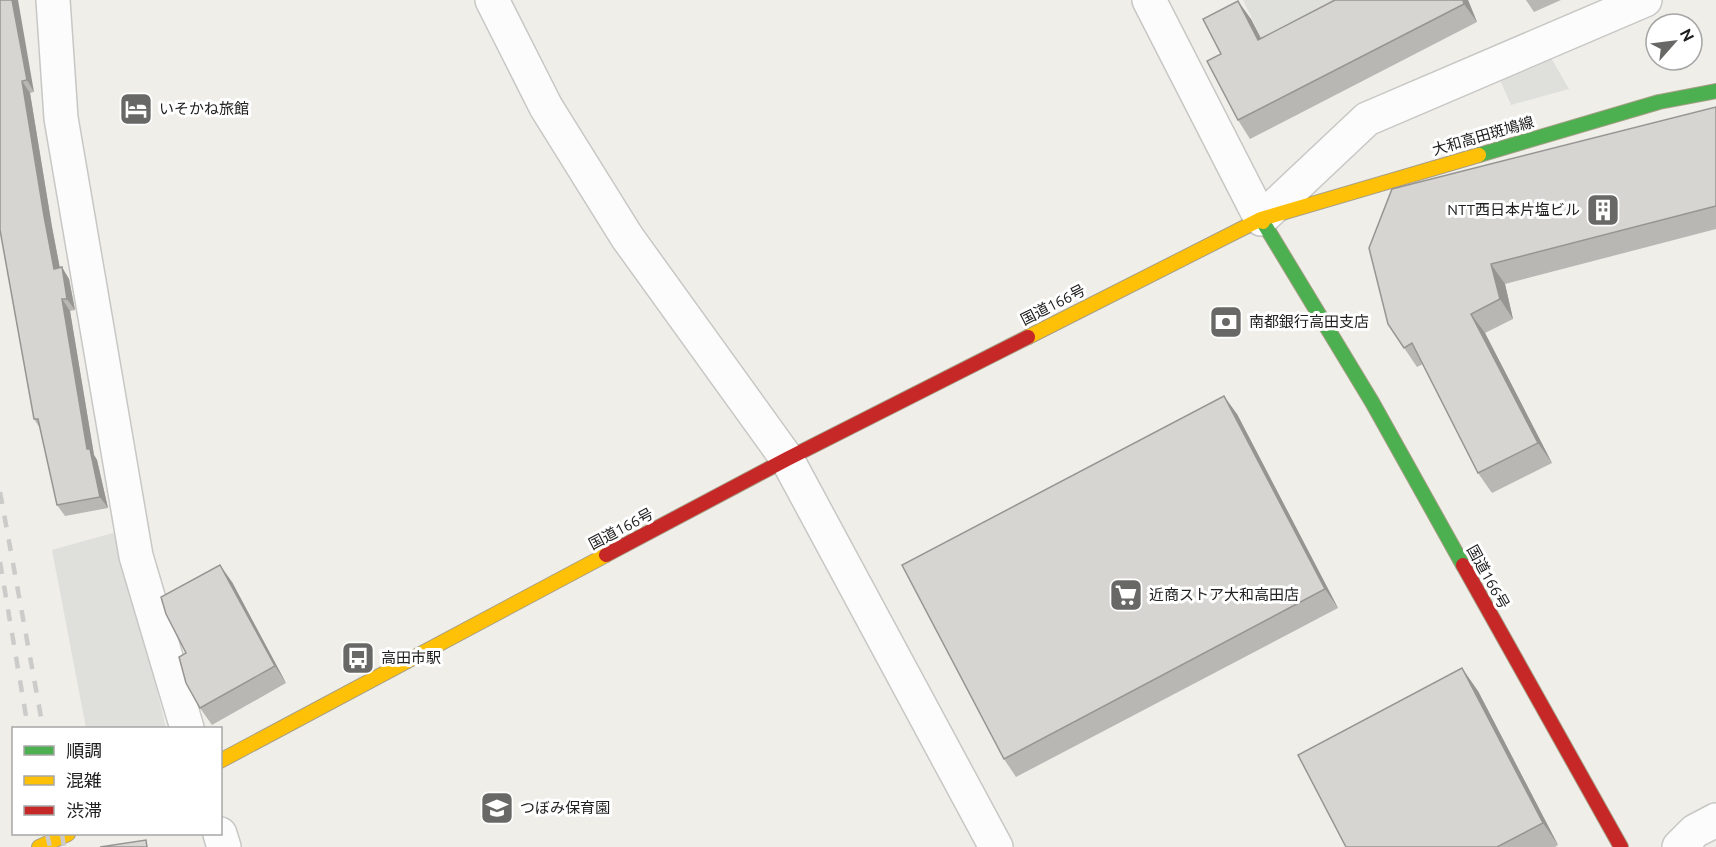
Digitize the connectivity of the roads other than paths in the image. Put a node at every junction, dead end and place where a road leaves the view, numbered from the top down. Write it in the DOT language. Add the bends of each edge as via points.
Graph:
graph roads {
  1 [pos="53,0"];
  2 [pos="492,0"];
  3 [pos="1149,0"];
  4 [pos="1645,0"];
  5 [pos="1716,91"];
  6 [pos="1261,219"];
  7 [pos="787,459"];
  8 [pos="186,727"];
  9 [pos="222,760"];
  10 [pos="1716,820"];
  11 [pos="66,835"];
  12 [pos="39,847"];
  13 [pos="996,847"];
  14 [pos="1621,847"];
  15 [pos="1679,847"];
  1 -- 8 [label="street" via="61,118 136,556"];
  2 -- 7 [label="street" via="546,107 627,237"];
  3 -- 6 [label="street"];
  4 -- 6 [label="street" via="1367,119"];
  5 -- 6 [label="main road, 大和高田斑鳩線" via="1659,102"];
  6 -- 7 [label="main road, 国道166号"];
  6 -- 14 [label="main road, 国道166号" via="1372,402"];
  7 -- 9 [label="main road, 国道166号"];
  7 -- 13 [label="street"];
  10 -- 15 [label="street" via="1695,831"];
  11 -- 12 [label="main road"];
}
